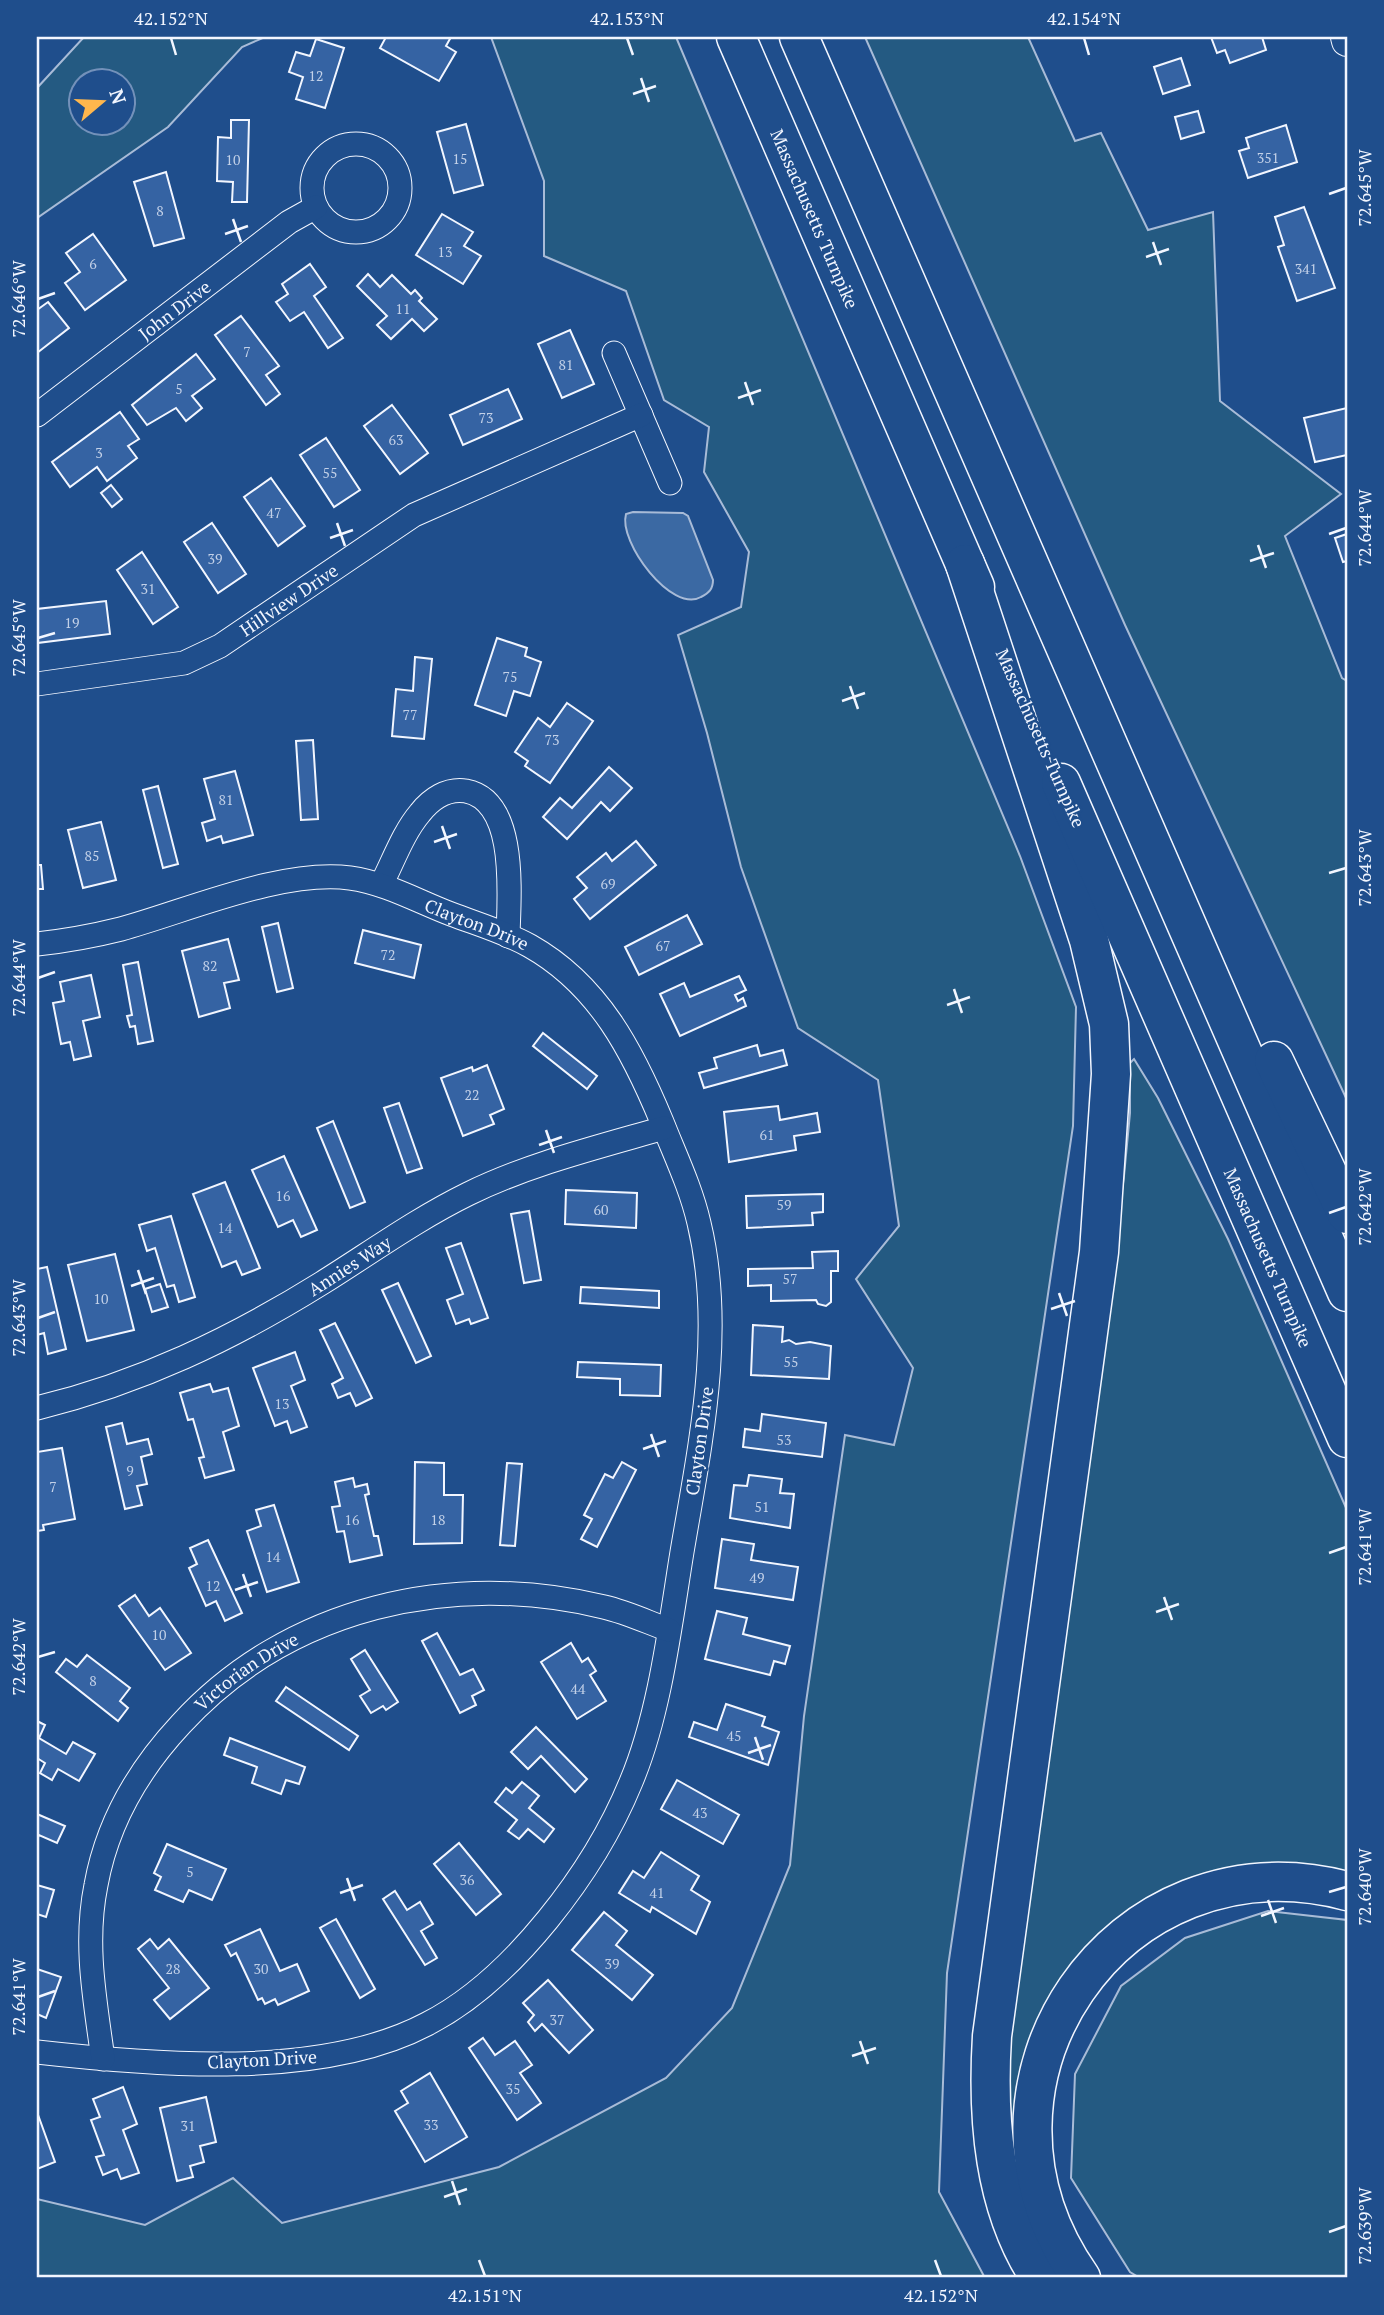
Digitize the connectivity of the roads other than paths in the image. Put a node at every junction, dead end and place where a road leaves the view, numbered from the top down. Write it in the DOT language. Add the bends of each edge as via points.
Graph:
graph roads {
  1 [pos="736,37"];
  2 [pos="800,37"];
  3 [pos="316,207"];
  4 [pos="614,353"];
  5 [pos="37,415"];
  6 [pos="641,415"];
  7 [pos="670,483"];
  8 [pos="965,564"];
  9 [pos="37,684"];
  10 [pos="381,885"];
  11 [pos="508,936"];
  12 [pos="37,944"];
  13 [pos="664,1128"];
  14 [pos="1347,1214"];
  15 [pos="1347,1292"];
  16 [pos="37,1408"];
  17 [pos="1347,1438"];
  18 [pos="669,1630"];
  19 [pos="1347,1891"];
  20 [pos="37,2052"];
  21 [pos="103,2059"];
  22 [pos="1041,2278"];
  23 [pos="1081,2278"];
  1 -- 8 [label="highway, Massachusetts Turnpike"];
  2 -- 14 [label="highway" via="864,149 915,254 1005,471"];
  2 -- 15 [label="highway"];
  3 -- 5 [label="street, John Drive" via="289,222"];
  4 -- 6 [label="street"];
  6 -- 7 [label="street"];
  6 -- 9 [label="street, Hillview Drive" via="414,515 202,656 184,663"];
  8 -- 17 [label="highway, Massachusetts Turnpike"];
  8 -- 22 [label="highway" via="1089,940 1109,1024 1111,1074 1099,1252 992,2036 990,2112 1001,2184 1015,2230"];
  10 -- 11 [label="street, Clayton Drive"];
  10 -- 11 [label="street" via="413,823 430,802 451,792 474,794 495,810 503,828"];
  10 -- 12 [label="street, Clayton Drive" via="348,877 290,882 121,929"];
  11 -- 13 [label="street, Clayton Drive" via="566,971 599,1004 641,1074"];
  13 -- 16 [label="street, Annies Way" via="549,1163 467,1195 201,1352 121,1384"];
  13 -- 18 [label="street, Clayton Drive" via="699,1223 709,1312 705,1412"];
  18 -- 21 [label="street, Clayton Drive" via="644,1744 613,1819 544,1922 467,1998 427,2025 351,2051 237,2063"];
  18 -- 21 [label="street, Victorian Drive" via="573,1600 504,1594 418,1597 338,1618 267,1653 232,1677 192,1712 150,1761 109,1838 90,1929"];
  19 -- 23 [label="highway" via="1290,1882 1202,1893 1129,1934 1077,1988 1060,2015 1037,2074 1031,2136 1041,2198 1059,2242"];
  20 -- 21 [label="street, Clayton Drive"];
}
